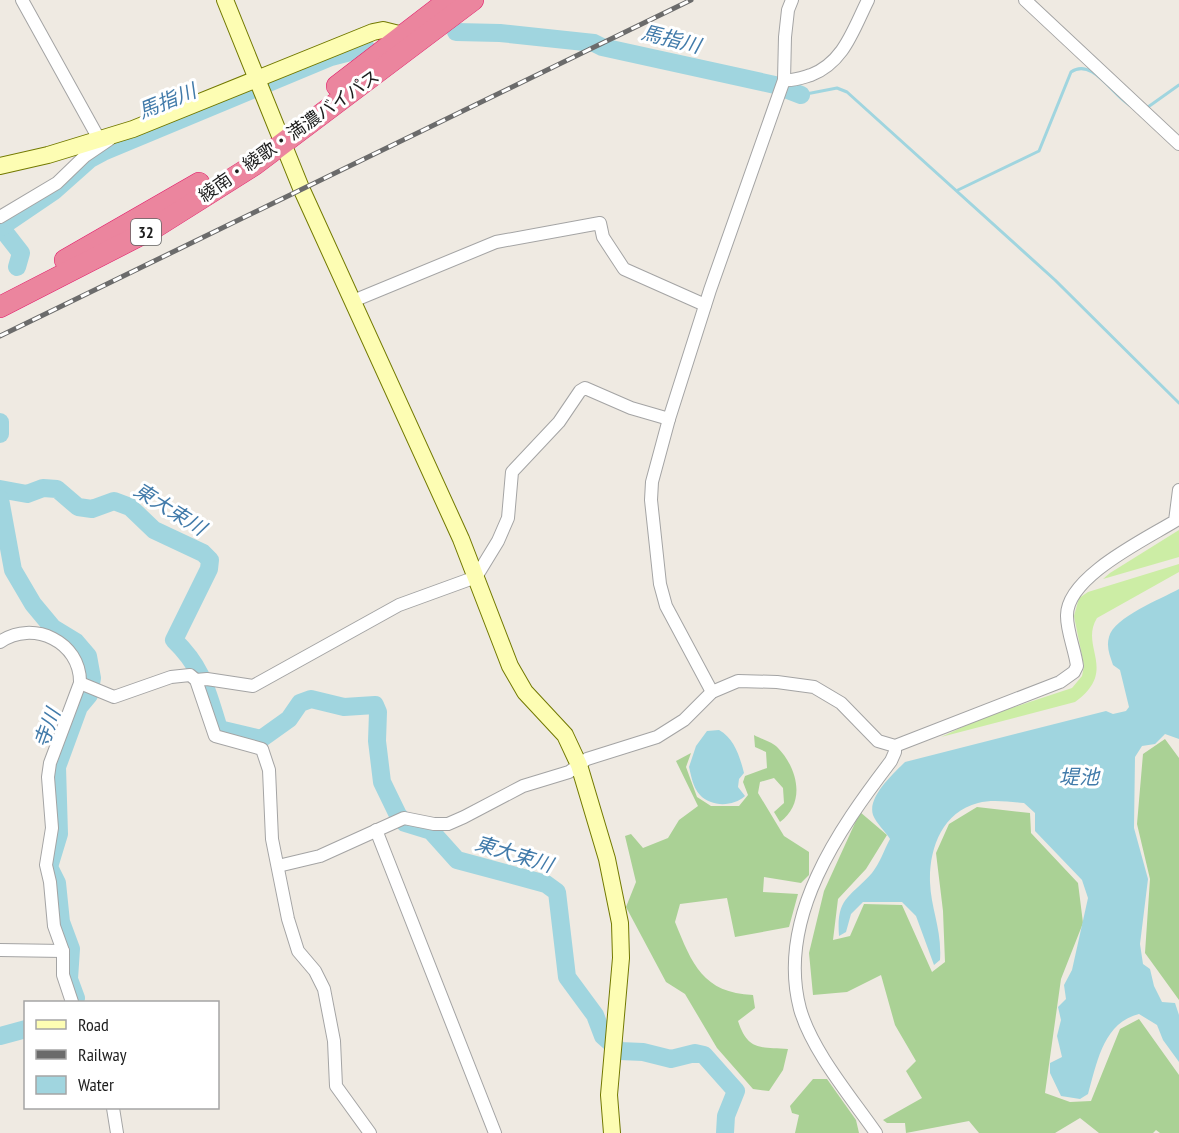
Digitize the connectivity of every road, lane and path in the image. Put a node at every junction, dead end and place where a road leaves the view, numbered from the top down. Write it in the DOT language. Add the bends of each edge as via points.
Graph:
graph roads {
  1 [pos="22,0"];
  2 [pos="225,0"];
  3 [pos="449,0"];
  4 [pos="473,0"];
  5 [pos="792,0"];
  6 [pos="868,0"];
  7 [pos="1025,0"];
  8 [pos="403,35"];
  9 [pos="260,84"];
  10 [pos="781,85"];
  11 [pos="118,133"];
  12 [pos="281,136"];
  13 [pos="99,139"];
  14 [pos="1179,144"];
  15 [pos="0,166"];
  16 [pos="0,217"];
  17 [pos="0,292"];
  18 [pos="353,301"];
  19 [pos="705,305"];
  20 [pos="0,308"];
  21 [pos="669,419"];
  22 [pos="1179,490"];
  23 [pos="476,576"];
  24 [pos="0,642"];
  25 [pos="201,680"];
  26 [pos="87,686"];
  27 [pos="712,692"];
  28 [pos="895,746"];
  29 [pos="579,765"];
  30 [pos="376,830"];
  31 [pos="278,866"];
  32 [pos="0,950"];
  33 [pos="63,951"];
  34 [pos="72,1001"];
  35 [pos="113,1109"];
  36 [pos="117,1133"];
  37 [pos="370,1133"];
  38 [pos="495,1133"];
  39 [pos="612,1133"];
  40 [pos="876,1133"];
  1 -- 13 [label="street"];
  2 -- 9 [label="street"];
  3 -- 8 [label="highway, 綾南・綾歌・満濃バイパス / 32"];
  4 -- 12 [label="highway, 綾南・綾歌・満濃バイパス / 32"];
  5 -- 10 [label="street"];
  6 -- 10 [label="street" via="851,39 831,65"];
  7 -- 14 [label="street"];
  8 -- 9 [label="street" via="373,32"];
  8 -- 12 [label="highway, 綾南・綾歌・満濃バイパス / 32"];
  9 -- 11 [label="street"];
  9 -- 12 [label="street"];
  10 -- 19 [label="street"];
  11 -- 13 [label="street"];
  11 -- 16 [label="street" via="85,156 57,183"];
  12 -- 17 [label="highway, 綾南・綾歌・満濃バイパス / 32" via="144,216"];
  12 -- 18 [label="street"];
  12 -- 20 [label="highway, 綾南・綾歌・満濃バイパス / 32" via="254,165 154,228"];
  13 -- 15 [label="street"];
  18 -- 19 [label="street" via="496,242 600,223 603,237 624,269"];
  18 -- 23 [label="street"];
  19 -- 21 [label="street"];
  21 -- 23 [label="street" via="585,388 580,391 559,422 512,472 508,518"];
  21 -- 27 [label="street" via="651,500 660,584 666,606"];
  22 -- 28 [label="street" via="1175,521 1108,562 1074,596 1067,616 1077,666 1069,676"];
  23 -- 25 [label="street" via="399,604 253,687"];
  23 -- 29 [label="street" via="513,673 525,692 565,735"];
  24 -- 26 [label="street" via="23,631 48,636 70,654"];
  25 -- 26 [label="street" via="182,675 114,697"];
  25 -- 31 [label="street" via="215,736 259,747 268,760 270,827"];
  26 -- 33 [label="street" via="50,764 48,777 52,828 46,865 54,926"];
  27 -- 28 [label="street" via="738,681 814,687 841,703 878,741"];
  27 -- 29 [label="street" via="684,720 657,737"];
  28 -- 40 [label="street" via="891,761 842,826 804,909 797,942 796,989 808,1030"];
  29 -- 30 [label="street" via="524,786 448,824 401,818"];
  29 -- 39 [label="street" via="619,909 621,958 609,1095"];
  30 -- 31 [label="street" via="320,856"];
  30 -- 38 [label="street"];
  31 -- 37 [label="street" via="298,951 324,989 334,1041 336,1086"];
  32 -- 33 [label="street"];
  33 -- 34 [label="street" via="63,975"];
  35 -- 36 [label="street"];
}
